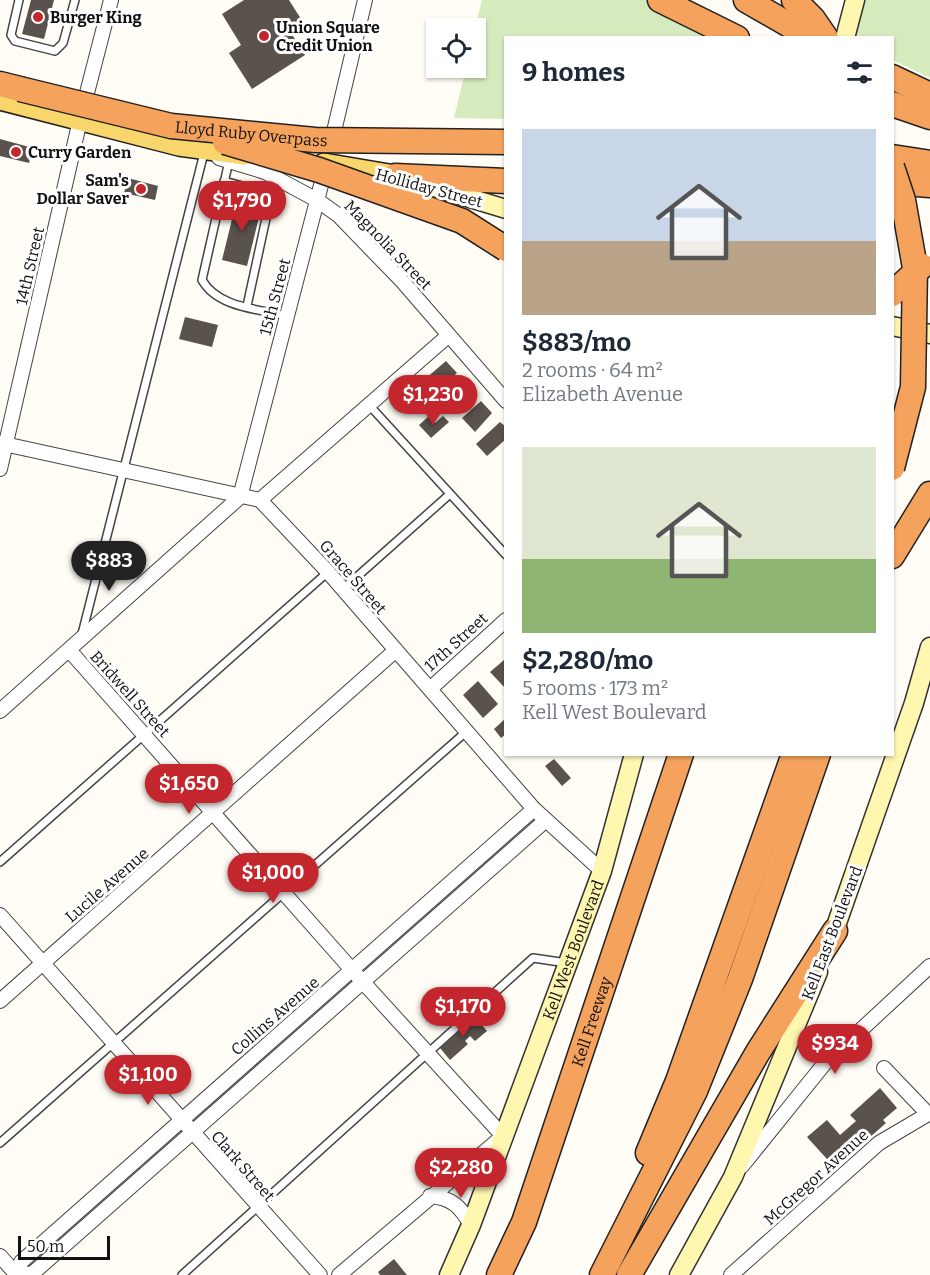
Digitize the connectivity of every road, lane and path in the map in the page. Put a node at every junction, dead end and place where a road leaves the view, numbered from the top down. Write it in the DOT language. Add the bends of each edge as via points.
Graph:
graph roads {
  1 [pos="20,0"];
  2 [pos="75,0"];
  3 [pos="111,0"];
  4 [pos="365,0"];
  5 [pos="660,0"];
  6 [pos="746,0"];
  7 [pos="794,0"];
  8 [pos="855,0"];
  9 [pos="805,34"];
  10 [pos="733,36"];
  11 [pos="825,36"];
  12 [pos="846,36"];
  13 [pos="894,78"];
  14 [pos="0,84"];
  15 [pos="930,94"];
  16 [pos="0,99"];
  17 [pos="894,106"];
  18 [pos="930,117"];
  19 [pos="80,120"];
  20 [pos="175,136"];
  21 [pos="504,142"];
  22 [pos="204,153"];
  23 [pos="894,157"];
  24 [pos="229,161"];
  25 [pos="930,163"];
  26 [pos="327,165"];
  27 [pos="894,173"];
  28 [pos="395,176"];
  29 [pos="224,181"];
  30 [pos="504,182"];
  31 [pos="894,182"];
  32 [pos="930,185"];
  33 [pos="318,200"];
  34 [pos="504,208"];
  35 [pos="504,248"];
  36 [pos="930,258"];
  37 [pos="897,295"];
  38 [pos="930,302"];
  39 [pos="247,306"];
  40 [pos="287,316"];
  41 [pos="894,326"];
  42 [pos="930,334"];
  43 [pos="449,335"];
  44 [pos="504,398"];
  45 [pos="370,406"];
  46 [pos="3,444"];
  47 [pos="894,460"];
  48 [pos="0,469"];
  49 [pos="124,471"];
  50 [pos="450,494"];
  51 [pos="930,494"];
  52 [pos="240,497"];
  53 [pos="260,500"];
  54 [pos="504,553"];
  55 [pos="894,553"];
  56 [pos="328,572"];
  57 [pos="342,590"];
  58 [pos="504,622"];
  59 [pos="80,639"];
  60 [pos="930,647"];
  61 [pos="69,650"];
  62 [pos="396,650"];
  63 [pos="429,689"];
  64 [pos="0,711"];
  65 [pos="467,731"];
  66 [pos="144,735"];
  67 [pos="627,756"];
  68 [pos="633,756"];
  69 [pos="793,756"];
  70 [pos="817,756"];
  71 [pos="680,758"];
  72 [pos="534,809"];
  73 [pos="214,814"];
  74 [pos="546,820"];
  75 [pos="0,861"];
  76 [pos="602,871"];
  77 [pos="284,893"];
  78 [pos="0,915"];
  79 [pos="835,931"];
  80 [pos="567,963"];
  81 [pos="42,964"];
  82 [pos="930,966"];
  83 [pos="352,970"];
  84 [pos="364,984"];
  85 [pos="0,1000"];
  86 [pos="113,1043"];
  87 [pos="427,1053"];
  88 [pos="884,1068"];
  89 [pos="686,1086"];
  90 [pos="929,1114"];
  91 [pos="182,1120"];
  92 [pos="193,1133"];
  93 [pos="502,1136"];
  94 [pos="0,1143"];
  95 [pos="733,1177"];
  96 [pos="430,1196"];
  97 [pos="256,1206"];
  98 [pos="471,1225"];
  99 [pos="0,1256"];
  100 [pos="18,1275"];
  101 [pos="182,1275"];
  102 [pos="320,1275"];
  103 [pos="339,1275"];
  104 [pos="449,1275"];
  105 [pos="499,1275"];
  106 [pos="600,1275"];
  107 [pos="629,1275"];
  108 [pos="679,1275"];
  109 [pos="731,1275"];
  1 -- 2 [label="lane" via="11,35 15,42 55,51 63,43"];
  3 -- 19 [label="street, 14th Street"];
  4 -- 26 [label="street, 15th Street"];
  5 -- 10 [label="highway"];
  6 -- 9 [label="highway"];
  7 -- 11 [label="highway"];
  8 -- 12 [label="main road"];
  13 -- 15 [label="highway"];
  14 -- 20 [label="highway, Lloyd Ruby Overpass, bridge"];
  16 -- 19 [label="main road, Holliday Street"];
  17 -- 18 [label="highway"];
  19 -- 20 [label="main road, Holliday Street"];
  19 -- 46 [label="street, 14th Street"];
  20 -- 21 [label="highway, Lloyd Ruby Overpass, bridge"];
  20 -- 22 [label="street, Magnolia Street"];
  20 -- 26 [label="main road, Holliday Street"];
  20 -- 35 [label="highway, bridge" via="319,170 451,217"];
  22 -- 24 [label="street, Magnolia Street"];
  22 -- 49 [label="lane"];
  23 -- 25 [label="highway"];
  24 -- 29 [label="lane"];
  24 -- 33 [label="street, Magnolia Street" via="265,172"];
  26 -- 28 [label="main road, Holliday Street"];
  26 -- 33 [label="street, 15th Street"];
  27 -- 47 [label="highway, bridge" via="915,268 913,387"];
  28 -- 30 [label="highway"];
  28 -- 34 [label="main road, Holliday Street"];
  29 -- 39 [label="lane" via="202,280 214,296"];
  29 -- 39 [label="lane" via="264,192 270,200"];
  31 -- 32 [label="highway"];
  33 -- 40 [label="street, 15th Street"];
  33 -- 43 [label="street, Magnolia Street" via="338,214"];
  36 -- 37 [label="highway, bridge"];
  37 -- 38 [label="main road"];
  39 -- 40 [label="lane"];
  40 -- 52 [label="street, 15th Street"];
  41 -- 42 [label="main road"];
  43 -- 44 [label="street, Magnolia Street"];
  43 -- 45 [label="street"];
  45 -- 50 [label="lane"];
  45 -- 53 [label="street"];
  46 -- 48 [label="street, 14th Street"];
  46 -- 49 [label="street"];
  49 -- 52 [label="street"];
  49 -- 59 [label="lane"];
  50 -- 54 [label="lane"];
  50 -- 57 [label="lane"];
  51 -- 55 [label="highway"];
  52 -- 53 [label="street"];
  52 -- 59 [label="street"];
  53 -- 56 [label="street, Grace Street"];
  56 -- 57 [label="street, Grace Street"];
  56 -- 66 [label="lane"];
  57 -- 62 [label="street, Grace Street"];
  58 -- 63 [label="street, 17th Street"];
  59 -- 61 [label="street"];
  60 -- 79 [label="main road, Kell East Boulevard"];
  61 -- 64 [label="street"];
  61 -- 66 [label="street, Bridwell Street"];
  62 -- 63 [label="street, Grace Street"];
  62 -- 73 [label="street, Lucile Avenue"];
  63 -- 65 [label="street, Grace Street"];
  65 -- 72 [label="street, Grace Street"];
  65 -- 77 [label="lane"];
  66 -- 73 [label="street, Bridwell Street"];
  66 -- 75 [label="lane"];
  67 -- 76 [label="street"];
  68 -- 76 [label="main road, Kell West Boulevard"];
  69 -- 89 [label="highway"];
  70 -- 89 [label="highway" via="741,979"];
  71 -- 105 [label="highway, Kell Freeway" via="524,1222"];
  72 -- 74 [label="street, Grace Street"];
  72 -- 83 [label="street, Collins Avenue"];
  73 -- 77 [label="street, Bridwell Street"];
  73 -- 81 [label="street, Lucile Avenue"];
  74 -- 76 [label="street, Grace Street"];
  74 -- 84 [label="street, Collins Avenue"];
  76 -- 80 [label="main road, Kell West Boulevard"];
  77 -- 83 [label="street, Bridwell Street"];
  77 -- 86 [label="lane"];
  78 -- 81 [label="street, Clark Street"];
  79 -- 95 [label="main road, Kell East Boulevard"];
  79 -- 107 [label="highway" via="758,1052"];
  80 -- 87 [label="lane" via="533,958"];
  80 -- 93 [label="main road, Kell West Boulevard"];
  81 -- 85 [label="street, Lucile Avenue"];
  81 -- 86 [label="street, Clark Street"];
  82 -- 95 [label="street" via="825,1063"];
  83 -- 84 [label="street, Bridwell Street"];
  83 -- 91 [label="street, Collins Avenue"];
  84 -- 87 [label="street, Bridwell Street"];
  84 -- 92 [label="street, Collins Avenue"];
  86 -- 91 [label="street, Clark Street"];
  86 -- 94 [label="lane"];
  87 -- 93 [label="street, Bridwell Street"];
  87 -- 97 [label="lane"];
  88 -- 90 [label="street"];
  89 -- 106 [label="highway"];
  90 -- 109 [label="street, McGregor Avenue" via="879,1143"];
  91 -- 92 [label="street, Clark Street"];
  91 -- 100 [label="street, Collins Avenue" via="21,1262"];
  92 -- 97 [label="street, Clark Street"];
  92 -- 100 [label="street, Collins Avenue" via="33,1273"];
  93 -- 96 [label="street"];
  93 -- 98 [label="main road, Kell West Boulevard"];
  95 -- 108 [label="main road, Kell East Boulevard"];
  96 -- 98 [label="street" via="448,1197 462,1209"];
  96 -- 103 [label="street"];
  97 -- 101 [label="lane"];
  97 -- 102 [label="street, Clark Street"];
  98 -- 104 [label="main road, Kell West Boulevard"];
  99 -- 100 [label="street"];
}
